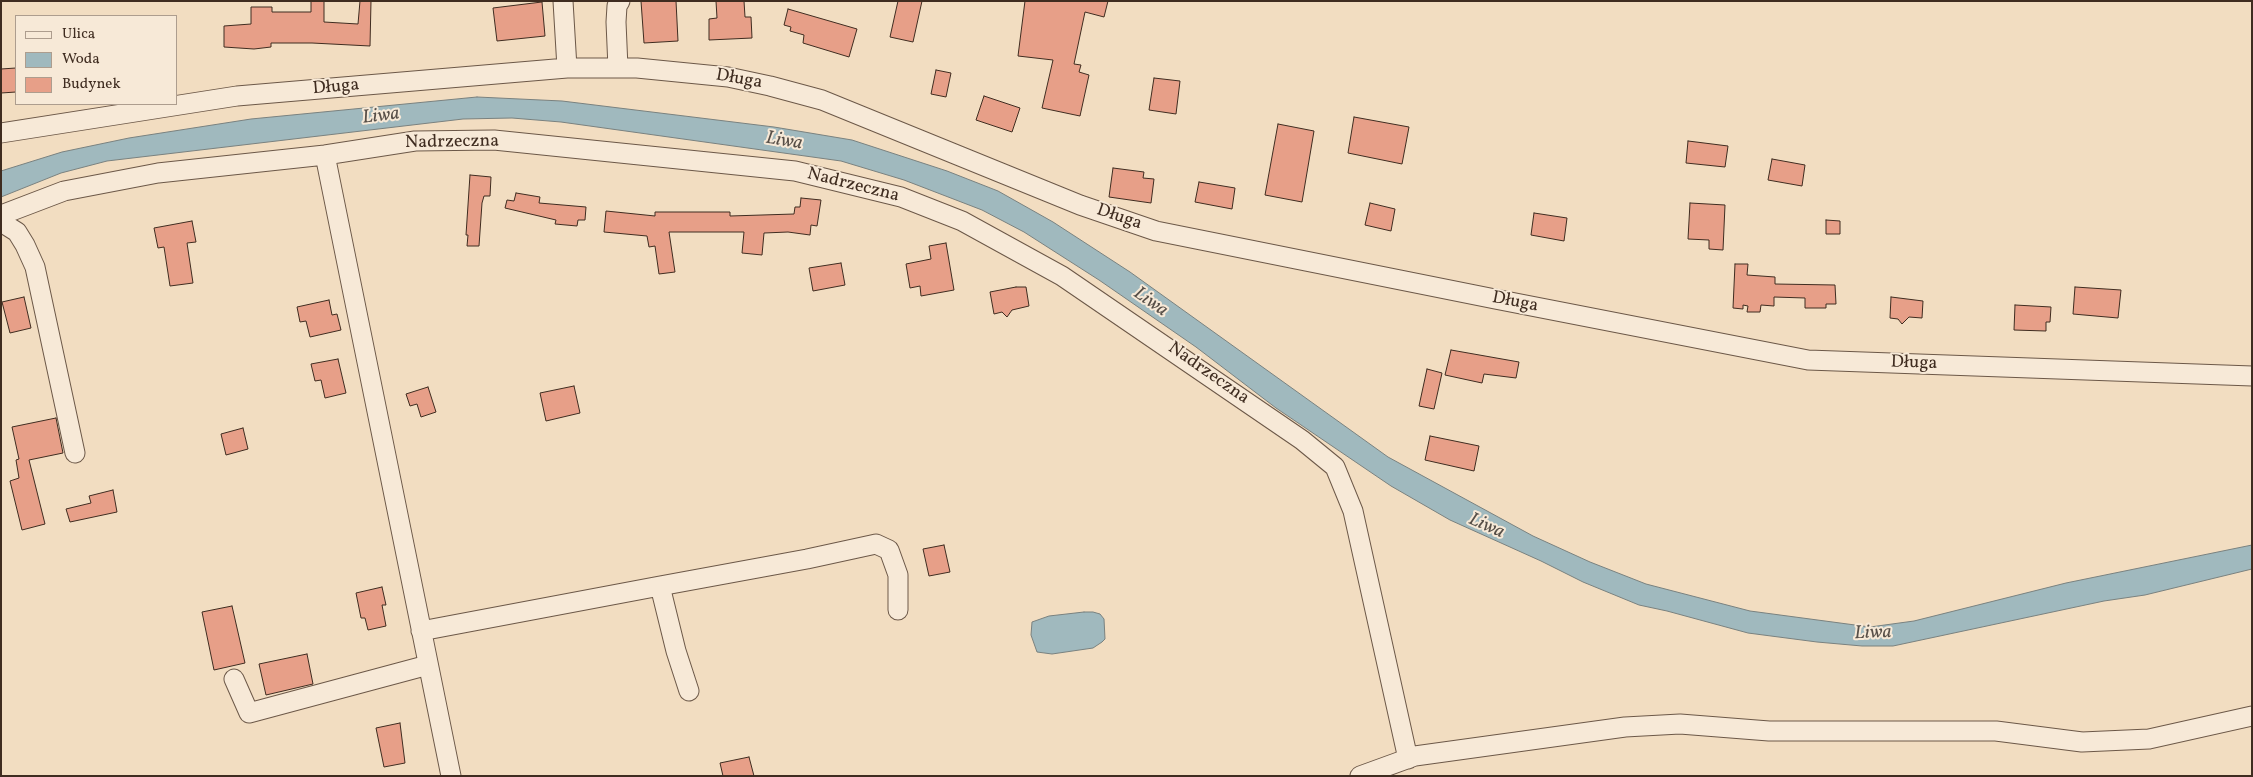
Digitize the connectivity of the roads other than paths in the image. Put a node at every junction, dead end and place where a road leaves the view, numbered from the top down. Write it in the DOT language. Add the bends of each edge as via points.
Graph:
graph roads {
  1 [pos="563,1"];
  2 [pos="620,1"];
  3 [pos="567,68"];
  4 [pos="618,68"];
  5 [pos="1,133"];
  6 [pos="325,155"];
  7 [pos="1,215"];
  8 [pos="1,222"];
  9 [pos="2252,376"];
  10 [pos="76,452"];
  11 [pos="660,586"];
  12 [pos="898,610"];
  13 [pos="421,631"];
  14 [pos="428,665"];
  15 [pos="234,679"];
  16 [pos="689,691"];
  17 [pos="2252,716"];
  18 [pos="1408,759"];
  19 [pos="451,776"];
  20 [pos="1360,776"];
  1 -- 3 [label="street"];
  2 -- 4 [label="street" via="616,22"];
  3 -- 4 [label="street, Długa"];
  3 -- 5 [label="street, Długa" via="237,96"];
  4 -- 9 [label="street, Długa" via="728,77 822,100 1080,206 1156,231 1808,360"];
  6 -- 7 [label="street, Nadrzeczna" via="158,173 64,191"];
  6 -- 13 [label="street"];
  6 -- 18 [label="street, Nadrzeczna" via="416,141 494,140 795,171 901,197 962,221 1062,276 1302,440 1334,467 1353,512"];
  8 -- 10 [label="street" via="17,232 26,245 34,268"];
  11 -- 12 [label="street" via="876,544 889,550 898,575"];
  11 -- 13 [label="street"];
  11 -- 16 [label="street"];
  13 -- 14 [label="street"];
  14 -- 15 [label="street" via="249,713"];
  14 -- 19 [label="street"];
  17 -- 18 [label="street" via="2149,739 2082,742 1996,731 1788,732 1680,724 1634,726"];
  18 -- 20 [label="street"];
}
